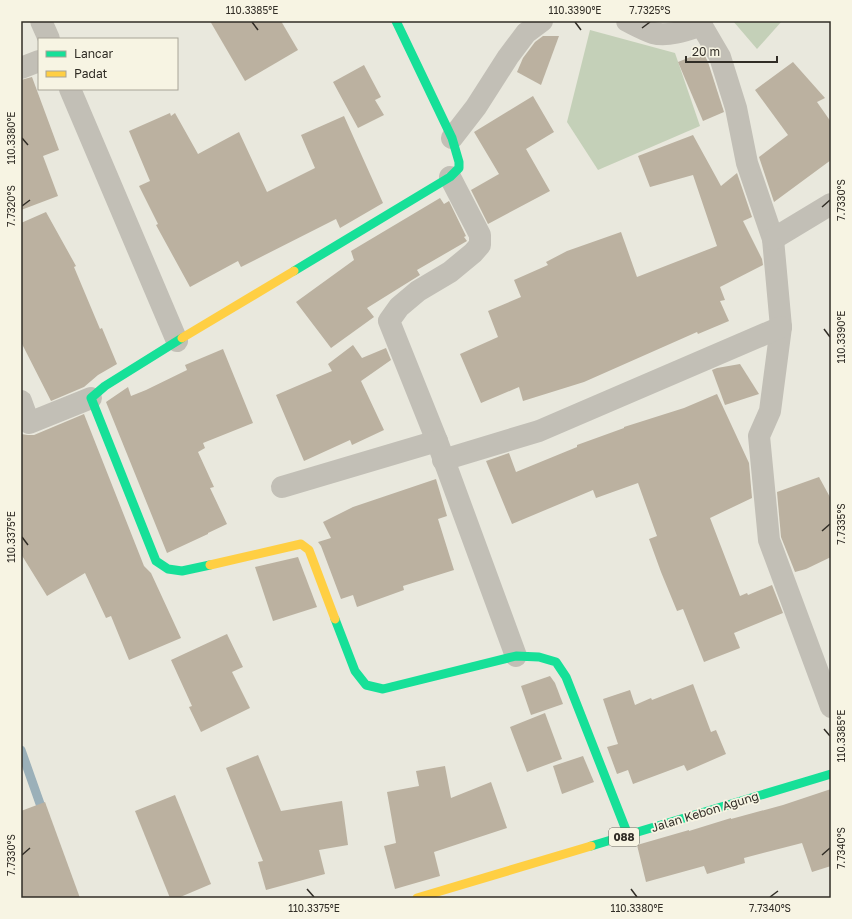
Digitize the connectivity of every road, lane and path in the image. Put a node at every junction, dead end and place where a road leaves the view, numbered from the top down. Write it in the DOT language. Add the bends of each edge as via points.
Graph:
graph roads {
  1 [pos="41,21"];
  2 [pos="396,21"];
  3 [pos="542,21"];
  4 [pos="627,21"];
  5 [pos="700,23"];
  6 [pos="49,38"];
  7 [pos="38,61"];
  8 [pos="21,68"];
  9 [pos="70,90"];
  10 [pos="452,138"];
  11 [pos="450,177"];
  12 [pos="831,204"];
  13 [pos="773,239"];
  14 [pos="781,327"];
  15 [pos="177,341"];
  16 [pos="91,398"];
  17 [pos="21,401"];
  18 [pos="25,424"];
  19 [pos="440,451"];
  20 [pos="282,487"];
  21 [pos="516,656"];
  22 [pos="831,707"];
  23 [pos="831,774"];
  24 [pos="628,835"];
  25 [pos="417,898"];
  1 -- 6 [label="street"];
  2 -- 10 [label="street"];
  3 -- 10 [label="street" via="526,33"];
  4 -- 5 [label="street" via="653,33 688,30"];
  5 -- 13 [label="street" via="720,57 736,108 747,163"];
  7 -- 8 [label="street"];
  9 -- 15 [label="street"];
  10 -- 11 [label="street" via="459,168"];
  11 -- 15 [label="street"];
  11 -- 19 [label="street" via="480,235 480,245 450,272 399,307 388,321"];
  12 -- 13 [label="street"];
  13 -- 14 [label="street"];
  14 -- 19 [label="street" via="539,431"];
  14 -- 22 [label="street" via="770,411 759,436 768,540"];
  15 -- 16 [label="street" via="105,386"];
  16 -- 18 [label="street"];
  16 -- 21 [label="street" via="156,561 168,569 182,571 301,544 309,550 356,671 366,685 383,689"];
  17 -- 18 [label="street"];
  19 -- 20 [label="street"];
  19 -- 21 [label="street"];
  21 -- 24 [label="street" via="539,657 556,662 566,677"];
  23 -- 24 [label="street, Jalan Kebon Agung / 088"];
  24 -- 25 [label="street, Jalan Kebon Agung / 088"];
}
